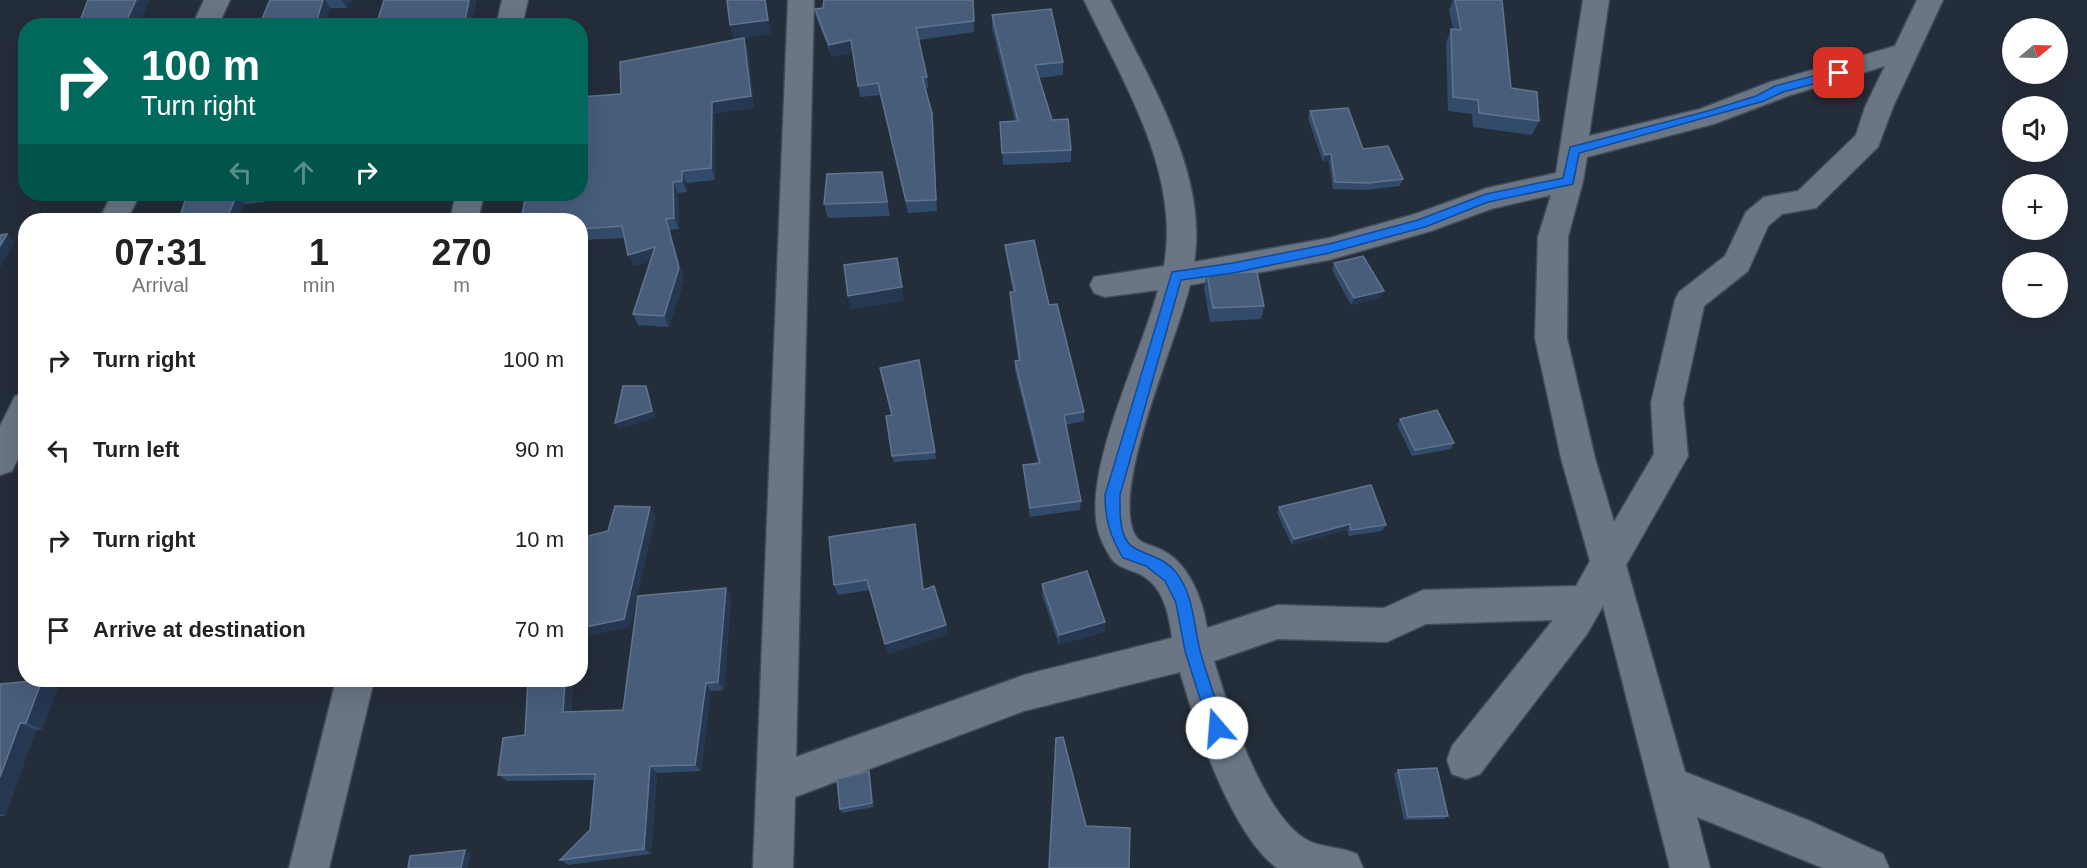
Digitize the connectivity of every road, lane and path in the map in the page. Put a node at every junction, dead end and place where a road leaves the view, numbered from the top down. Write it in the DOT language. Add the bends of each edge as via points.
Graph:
graph roads {
  1 [pos="217,0"];
  2 [pos="515,0"];
  3 [pos="801,0"];
  4 [pos="1097,0"];
  5 [pos="1596,0"];
  6 [pos="1930,0"];
  7 [pos="209,18"];
  8 [pos="511,18"];
  9 [pos="1907,51"];
  10 [pos="1571,166"];
  11 [pos="1176,276"];
  12 [pos="1105,285"];
  13 [pos="18,423"];
  14 [pos="0,460"];
  15 [pos="1608,561"];
  16 [pos="1585,602"];
  17 [pos="1192,651"];
  18 [pos="353,687"];
  19 [pos="1466,760"];
  20 [pos="776,784"];
  21 [pos="1669,786"];
  22 [pos="309,868"];
  23 [pos="773,868"];
  24 [pos="1343,868"];
  25 [pos="1690,868"];
  26 [pos="1869,868"];
  1 -- 7 [label="street"];
  2 -- 8 [label="street"];
  3 -- 20 [label="street"];
  4 -- 11 [label="street" via="1167,152 1182,225"];
  5 -- 10 [label="street"];
  6 -- 9 [label="street"];
  9 -- 10 [label="street" via="1779,89"];
  9 -- 15 [label="street" via="1879,107 1868,140 1806,200 1774,205 1756,220 1737,263 1690,300 1667,403 1671,456"];
  10 -- 11 [label="street" via="1421,223 1329,249"];
  10 -- 15 [label="street" via="1553,237 1551,338 1578,458"];
  11 -- 12 [label="street"];
  11 -- 17 [label="street" via="1113,495 1113,515 1117,535 1128,553 1151,561 1170,576 1184,602"];
  13 -- 14 [label="street"];
  15 -- 16 [label="street"];
  15 -- 21 [label="street"];
  16 -- 17 [label="street" via="1424,607 1387,625 1278,622"];
  16 -- 19 [label="street" via="1574,622"];
  17 -- 20 [label="street" via="1024,693"];
  17 -- 24 [label="street" via="1217,728 1262,821 1299,860"];
  18 -- 22 [label="street"];
  20 -- 23 [label="street"];
  21 -- 25 [label="street"];
  21 -- 26 [label="street"];
}
